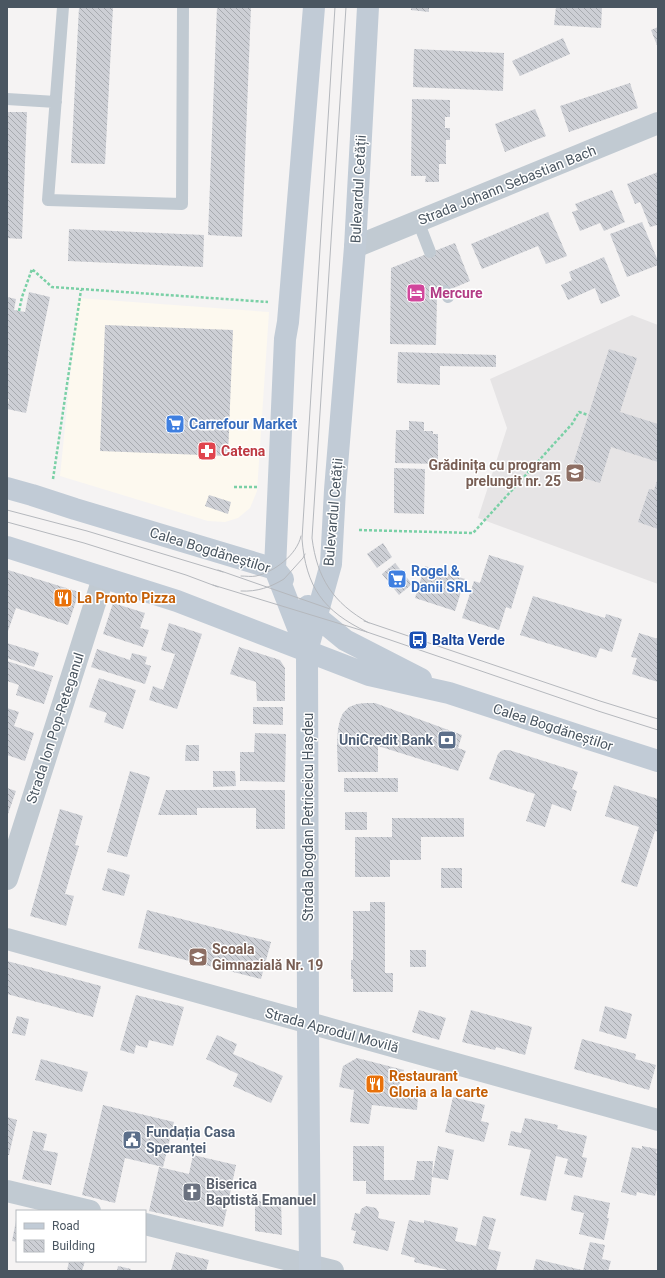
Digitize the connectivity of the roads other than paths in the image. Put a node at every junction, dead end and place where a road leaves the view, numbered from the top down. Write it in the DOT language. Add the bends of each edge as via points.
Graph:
graph roads {
  1 [pos="63,7"];
  2 [pos="183,7"];
  3 [pos="314,7"];
  4 [pos="368,7"];
  5 [pos="7,99"];
  6 [pos="56,102"];
  7 [pos="658,123"];
  8 [pos="418,221"];
  9 [pos="355,247"];
  10 [pos="430,252"];
  11 [pos="7,488"];
  12 [pos="7,547"];
  13 [pos="274,569"];
  14 [pos="103,578"];
  15 [pos="317,617"];
  16 [pos="307,651"];
  17 [pos="449,693"];
  18 [pos="658,761"];
  19 [pos="7,879"];
  20 [pos="7,939"];
  21 [pos="308,1023"];
  22 [pos="658,1120"];
  23 [pos="7,1191"];
  24 [pos="86,1210"];
  25 [pos="146,1224"];
  26 [pos="310,1268"];
  27 [pos="333,1271"];
  1 -- 6 [label="lane"];
  2 -- 6 [label="lane" via="182,204 48,200"];
  3 -- 13 [label="main road" via="285,339"];
  4 -- 9 [label="main road, Bulevardul Cetății"];
  5 -- 6 [label="lane"];
  7 -- 8 [label="street, Strada Johann Sebastian Bach"];
  8 -- 9 [label="street, Strada Johann Sebastian Bach"];
  8 -- 10 [label="lane"];
  9 -- 15 [label="main road, Bulevardul Cetății" via="331,564"];
  11 -- 13 [label="main road, Calea Bogdăneștilor"];
  12 -- 14 [label="main road, Calea Bogdăneștilor"];
  13 -- 15 [label="main road, Calea Bogdăneștilor"];
  13 -- 16 [label="main road"];
  14 -- 16 [label="main road, Calea Bogdăneștilor" via="178,601"];
  14 -- 19 [label="street, Strada Ion Pop-Reteganul"];
  15 -- 16 [label="main road, Bulevardul Cetății"];
  15 -- 17 [label="main road, Calea Bogdăneștilor" via="345,640"];
  16 -- 17 [label="main road, Calea Bogdăneștilor" via="369,675"];
  16 -- 21 [label="main road, Strada Bogdan Petriceicu Hașdeu"];
  17 -- 18 [label="main road, Calea Bogdăneștilor"];
  20 -- 21 [label="street, Strada Aprodul Movilă"];
  21 -- 22 [label="street, Strada Aprodul Movilă"];
  21 -- 26 [label="main road, Strada Bogdan Petriceicu Hașdeu"];
  23 -- 24 [label="street"];
  25 -- 26 [label="street"];
  26 -- 27 [label="street"];
}
